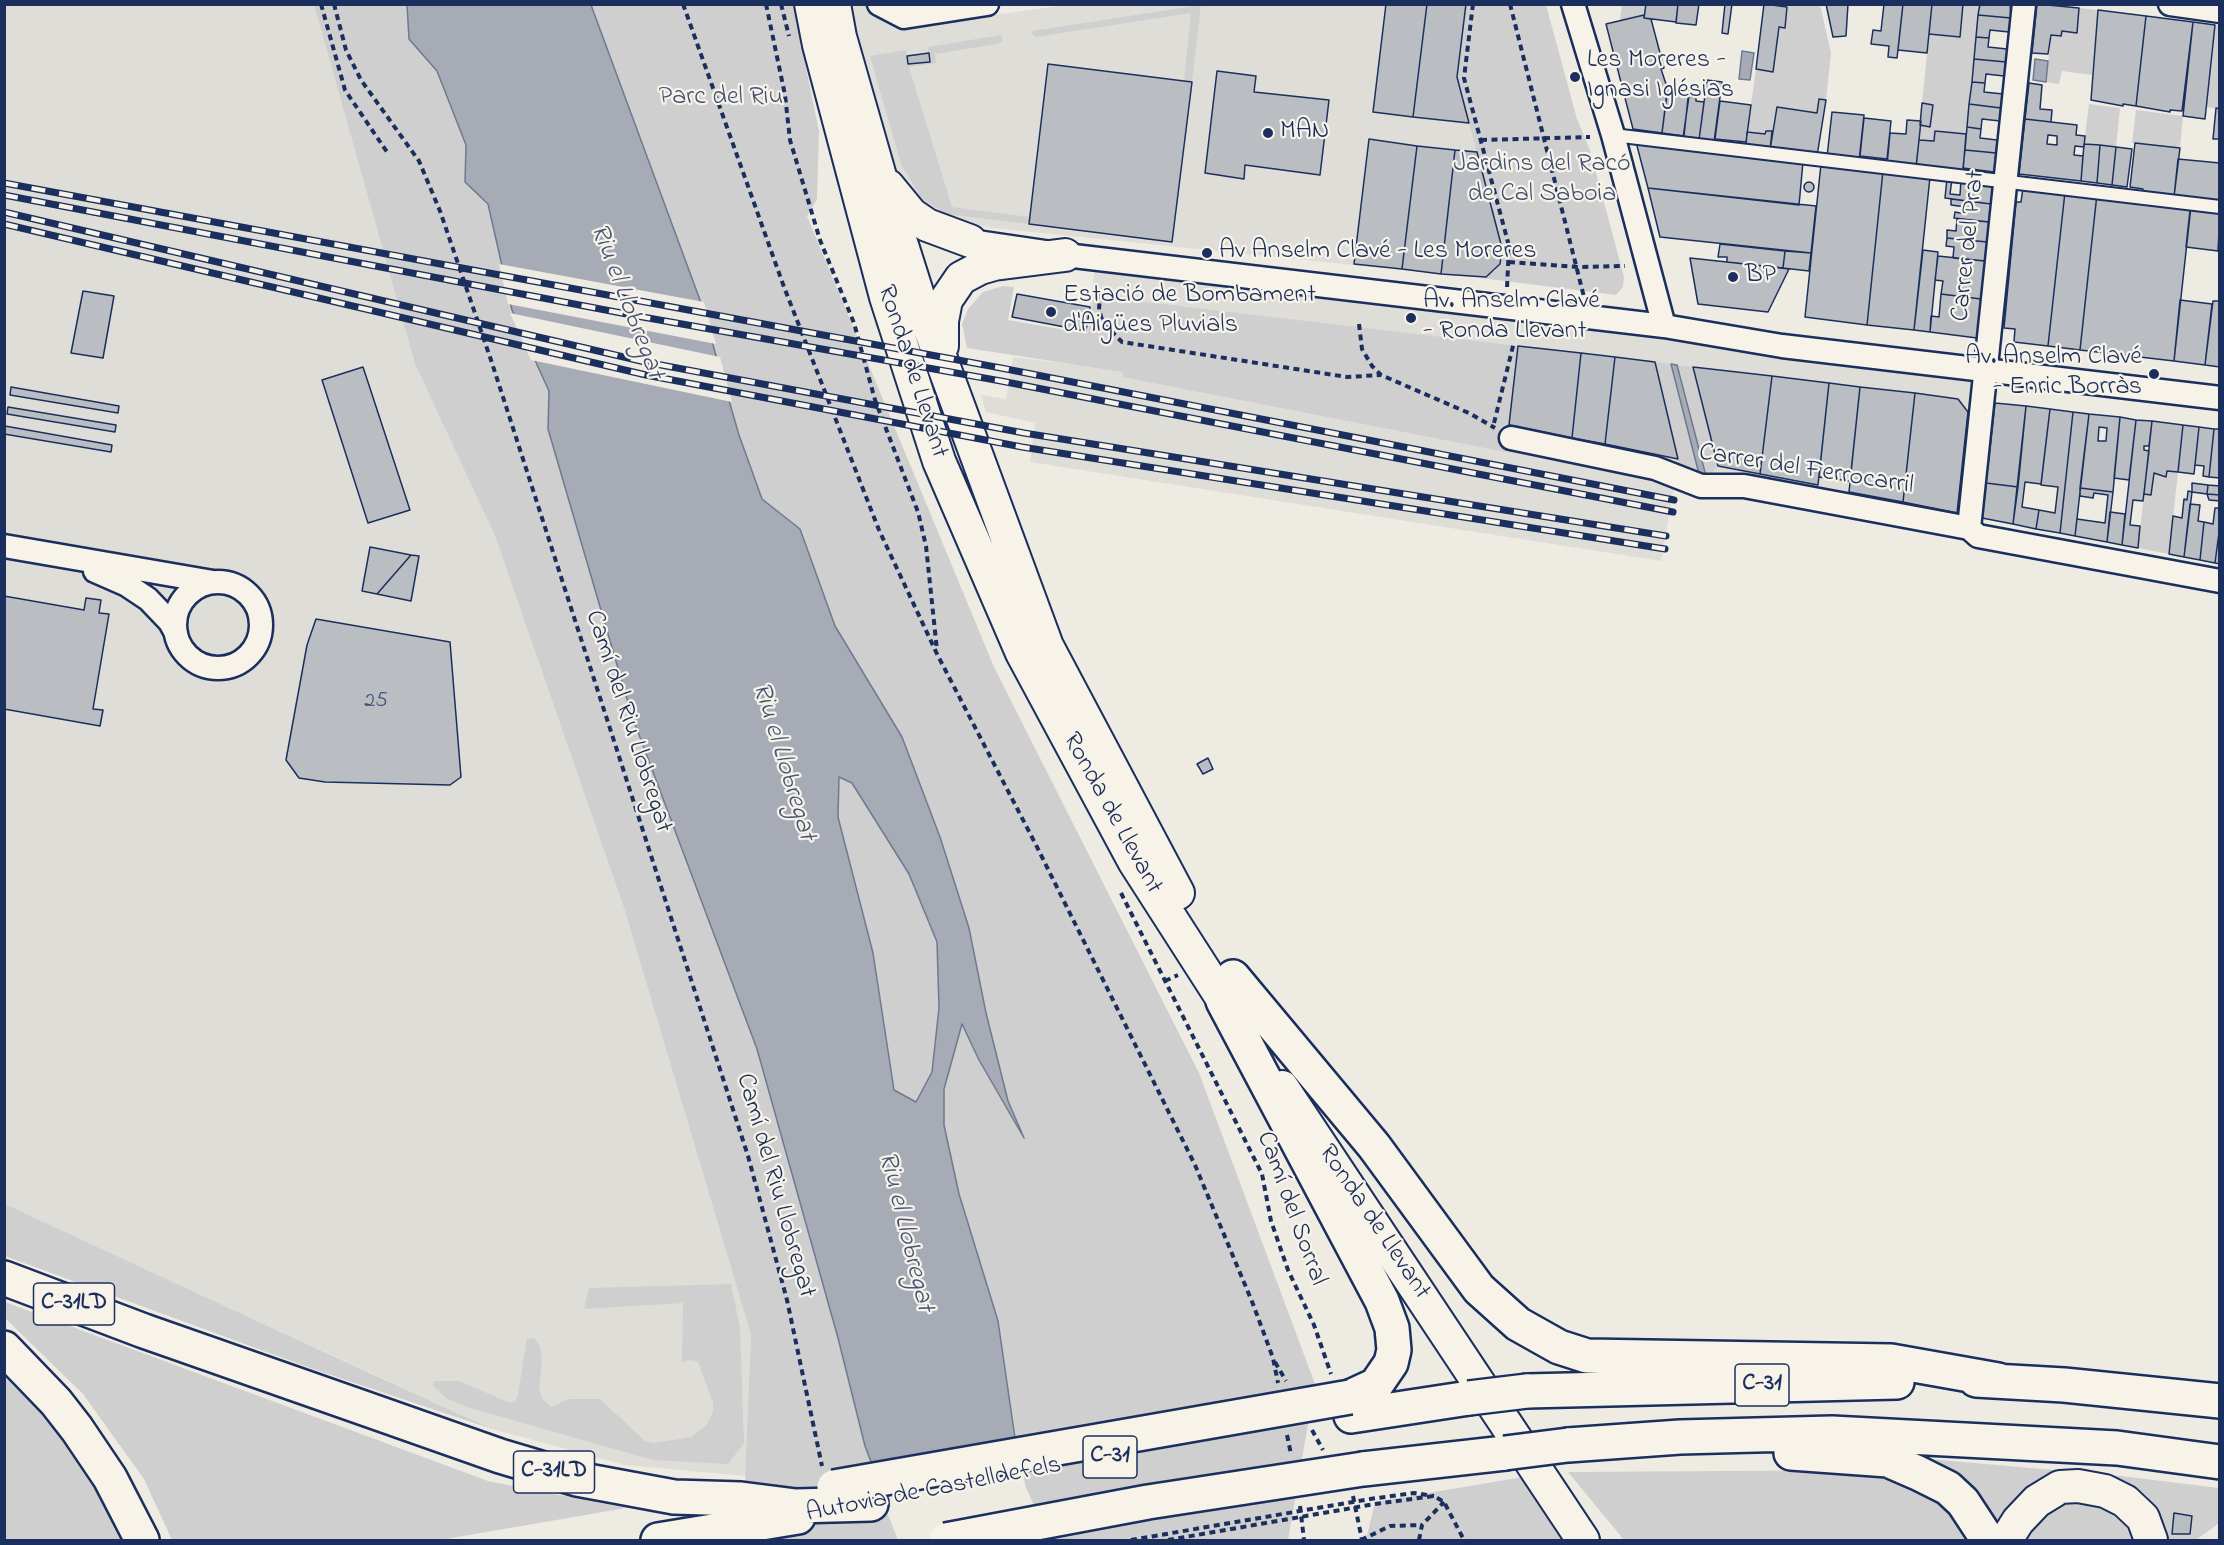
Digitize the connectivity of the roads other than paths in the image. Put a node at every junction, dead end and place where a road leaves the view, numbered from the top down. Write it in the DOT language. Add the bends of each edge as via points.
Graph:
graph roads {
  1 [pos="811,4"];
  2 [pos="834,4"];
  3 [pos="879,4"];
  4 [pos="1573,4"];
  5 [pos="2024,4"];
  6 [pos="2170,4"];
  7 [pos="983,5"];
  8 [pos="2220,10"];
  9 [pos="1601,136"];
  10 [pos="879,173"];
  11 [pos="2005,180"];
  12 [pos="2220,207"];
  13 [pos="970,241"];
  14 [pos="1065,255"];
  15 [pos="907,261"];
  16 [pos="886,297"];
  17 [pos="1664,326"];
  18 [pos="942,368"];
  19 [pos="1986,371"];
  20 [pos="2220,398"];
  21 [pos="1502,432"];
  22 [pos="1969,528"];
  23 [pos="14,548"];
  24 [pos="2220,581"];
  25 [pos="216,583"];
  26 [pos="176,633"];
  27 [pos="1228,989"];
  28 [pos="4,1278"];
  29 [pos="4,1348"];
  30 [pos="1998,1380"];
  31 [pos="1345,1399"];
  32 [pos="2220,1401"];
  33 [pos="1701,1437"];
  34 [pos="2220,1462"];
  35 [pos="741,1499"];
  36 [pos="871,1504"];
  37 [pos="142,1540"];
  38 [pos="658,1540"];
  39 [pos="946,1540"];
  40 [pos="1583,1540"];
  41 [pos="1602,1540"];
  42 [pos="1988,1540"];
  43 [pos="2006,1540"];
  44 [pos="2151,1540"];
  1 -- 16 [label="main road, Ronda de Llevant"];
  2 -- 10 [label="main road, Ronda de Llevant"];
  3 -- 7 [label="street" via="903,17"];
  4 -- 9 [label="street"];
  5 -- 11 [label="street, Carrer del Prat"];
  6 -- 8 [label="street"];
  9 -- 11 [label="lane"];
  9 -- 17 [label="street"];
  10 -- 13 [label="main road" via="911,214 927,225"];
  10 -- 15 [label="main road, Ronda de Llevant"];
  11 -- 12 [label="lane"];
  11 -- 19 [label="street, Carrer del Prat"];
  13 -- 14 [label="street"];
  13 -- 15 [label="main road" via="934,245"];
  14 -- 17 [label="street"];
  14 -- 18 [label="main road" via="994,264 961,278 943,308"];
  15 -- 16 [label="main road"];
  15 -- 18 [label="main road, Ronda de Llevant"];
  16 -- 27 [label="main road, Ronda de Llevant" via="939,461 1022,653 1134,861"];
  17 -- 19 [label="street" via="1782,346"];
  18 -- 27 [label="main road, Ronda de Llevant" via="1047,646"];
  19 -- 20 [label="street"];
  19 -- 22 [label="street, Carrer del Prat"];
  21 -- 22 [label="street, Carrer del Ferrocarril" via="1655,468 1701,486 1744,486"];
  22 -- 24 [label="street, Carrer del Ferrocarril" via="1978,536"];
  23 -- 25 [label="street"];
  23 -- 26 [label="street" via="105,574 127,585 160,610"];
  25 -- 26 [label="street" via="196,589 185,598 177,611"];
  25 -- 26 [label="street" via="237,587 257,608 260,630 253,650 236,664 210,667 190,658"];
  27 -- 30 [label="highway" via="1374,1146 1479,1289 1518,1324 1559,1347 1587,1356 1891,1361"];
  27 -- 31 [label="highway" via="1392,1328 1394,1350 1388,1369 1376,1385"];
  27 -- 40 [label="main road, Ronda de Llevant" via="1338,1170"];
  27 -- 41 [label="main road, Ronda de Llevant" via="1298,1086"];
  28 -- 35 [label="highway, C-31LD" via="537,1467 653,1495"];
  29 -- 37 [label="highway" via="77,1429 110,1478"];
  30 -- 31 [label="highway, C-31, bridge"];
  30 -- 32 [label="highway, C-31"];
  31 -- 35 [label="highway, bridge" via="829,1481"];
  31 -- 36 [label="highway, Autovia de Castelldefels / C-31" via="1071,1464"];
  33 -- 34 [label="highway, C-31" via="1893,1435 2117,1448"];
  33 -- 39 [label="highway, Autovia de Castelldefels / C-31, bridge" via="1505,1453 1353,1482 1148,1502"];
  33 -- 42 [label="highway" via="1777,1452 1888,1460 1948,1488 1963,1502"];
  35 -- 36 [label="highway, C-31LD" via="796,1506"];
  36 -- 38 [label="highway, Autovia de Castelldefels / C-31"];
  43 -- 44 [label="main road" via="2037,1501 2060,1487 2078,1486 2105,1491 2125,1502 2143,1518"];
}
